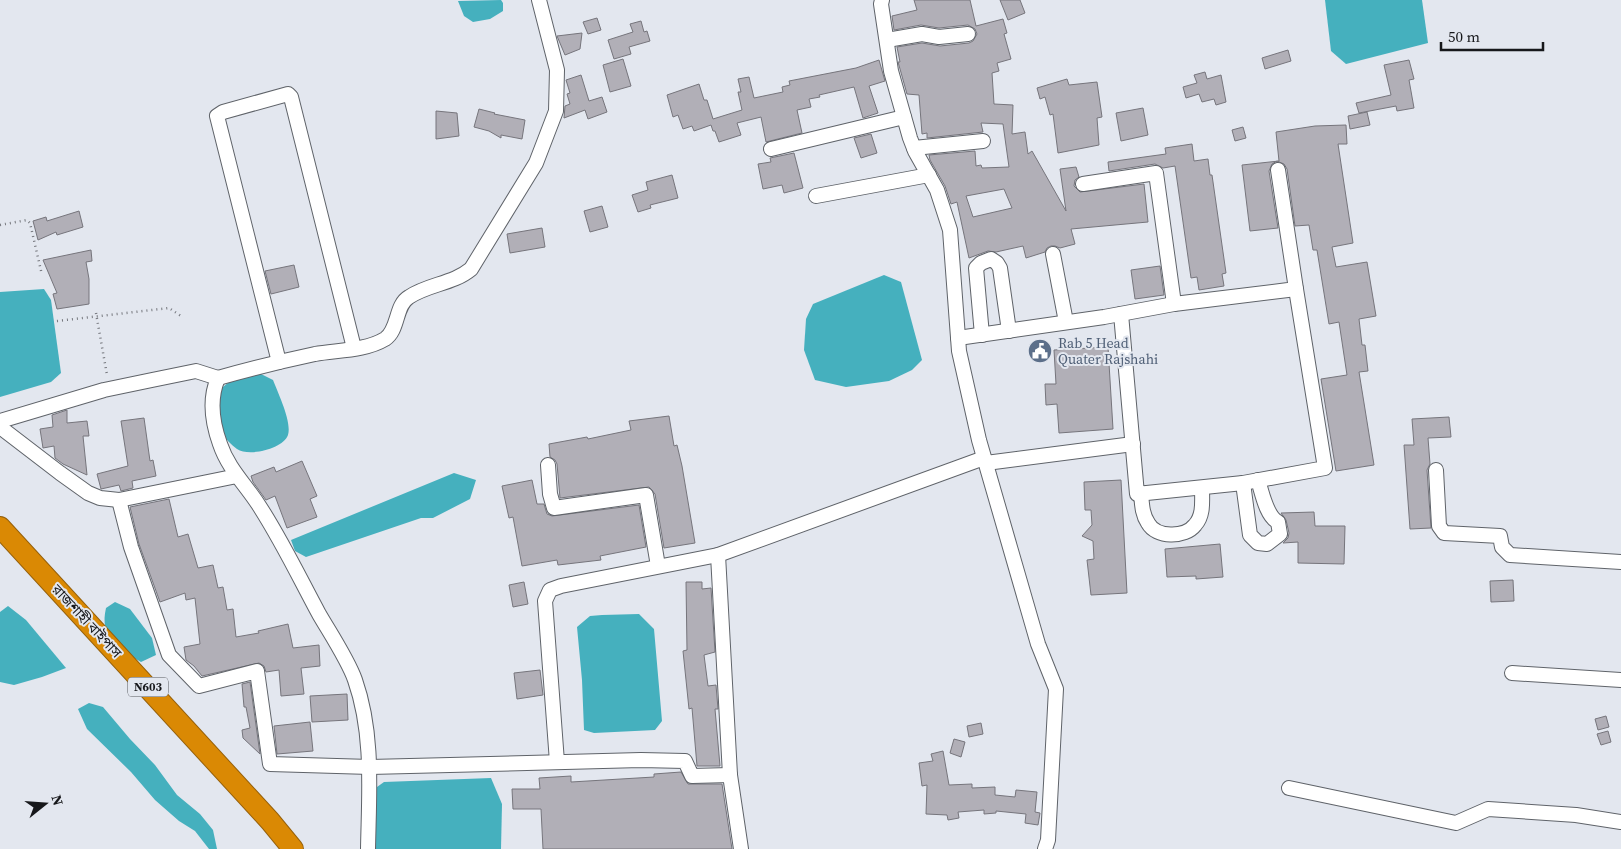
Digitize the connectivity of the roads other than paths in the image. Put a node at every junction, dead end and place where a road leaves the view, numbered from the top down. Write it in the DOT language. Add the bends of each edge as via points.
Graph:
graph roads {
  1 [pos="539,0"];
  2 [pos="882,0"];
  3 [pos="968,34"];
  4 [pos="887,40"];
  5 [pos="904,117"];
  6 [pos="983,141"];
  7 [pos="914,148"];
  8 [pos="771,149"];
  9 [pos="1278,170"];
  10 [pos="929,175"];
  11 [pos="1083,184"];
  12 [pos="816,196"];
  13 [pos="1053,254"];
  14 [pos="1296,289"];
  15 [pos="1174,304"];
  16 [pos="1121,314"];
  17 [pos="1066,322"];
  18 [pos="1008,331"];
  19 [pos="982,335"];
  20 [pos="958,338"];
  21 [pos="354,348"];
  22 [pos="279,362"];
  23 [pos="218,378"];
  24 [pos="0,421"];
  25 [pos="0,427"];
  26 [pos="1133,444"];
  27 [pos="985,460"];
  28 [pos="548,465"];
  29 [pos="1436,470"];
  30 [pos="237,476"];
  31 [pos="1258,480"];
  32 [pos="1243,483"];
  33 [pos="1202,488"];
  34 [pos="1141,494"];
  35 [pos="119,500"];
  36 [pos="0,527"];
  37 [pos="718,555"];
  38 [pos="1621,562"];
  39 [pos="658,566"];
  40 [pos="1512,674"];
  41 [pos="1621,680"];
  42 [pos="557,762"];
  43 [pos="370,767"];
  44 [pos="730,775"];
  45 [pos="1289,788"];
  46 [pos="1621,822"];
  47 [pos="293,849"];
  48 [pos="368,849"];
  49 [pos="741,849"];
  50 [pos="1045,849"];
  1 -- 21 [label="street" via="557,70 556,111 536,163 471,269 410,296 403,303 387,338"];
  2 -- 4 [label="street"];
  3 -- 4 [label="street" via="939,37 922,34"];
  4 -- 5 [label="street" via="891,71"];
  5 -- 7 [label="street"];
  5 -- 8 [label="street"];
  6 -- 7 [label="street"];
  7 -- 10 [label="street"];
  9 -- 14 [label="street"];
  10 -- 12 [label="street"];
  10 -- 20 [label="street" via="938,190 950,230"];
  11 -- 15 [label="street" via="1156,173"];
  13 -- 17 [label="street"];
  14 -- 15 [label="street"];
  14 -- 31 [label="street" via="1325,468"];
  15 -- 16 [label="street"];
  16 -- 17 [label="street"];
  16 -- 26 [label="street"];
  17 -- 18 [label="street"];
  18 -- 19 [label="street"];
  18 -- 19 [label="street" via="1000,268 991,259 976,268"];
  19 -- 20 [label="street"];
  20 -- 27 [label="street"];
  21 -- 22 [label="street"];
  21 -- 22 [label="street" via="288,94 217,116"];
  22 -- 23 [label="street"];
  23 -- 24 [label="street" via="196,371 109,389"];
  23 -- 30 [label="street" via="212,394 212,412 219,443"];
  25 -- 35 [label="street" via="88,493"];
  26 -- 27 [label="street"];
  26 -- 34 [label="street" via="1137,494"];
  27 -- 37 [label="street"];
  27 -- 50 [label="street" via="1038,644 1056,689"];
  28 -- 39 [label="street" via="554,508 646,495"];
  29 -- 38 [label="street" via="1440,526 1444,533 1500,536 1502,547 1510,555"];
  30 -- 35 [label="street"];
  30 -- 43 [label="street" via="279,539 354,678 362,705"];
  31 -- 32 [label="street"];
  31 -- 32 [label="street" via="1270,515 1278,522 1280,534 1268,544 1258,543 1250,535"];
  32 -- 33 [label="street"];
  33 -- 34 [label="street"];
  33 -- 34 [label="street" via="1200,517 1194,527 1175,535 1158,533 1148,525 1142,510"];
  35 -- 43 [label="street" via="131,547 169,655 199,686 256,672 270,764"];
  36 -- 47 [label="highway, রাজশাহী বাইপাস / N603"];
  37 -- 39 [label="street"];
  37 -- 44 [label="street"];
  39 -- 42 [label="street" via="550,590 545,601"];
  40 -- 41 [label="street"];
  42 -- 43 [label="street"];
  42 -- 44 [label="street" via="685,761 692,776"];
  43 -- 48 [label="street"];
  44 -- 49 [label="street"];
  45 -- 46 [label="street" via="1456,822 1488,809 1576,815"];
}
